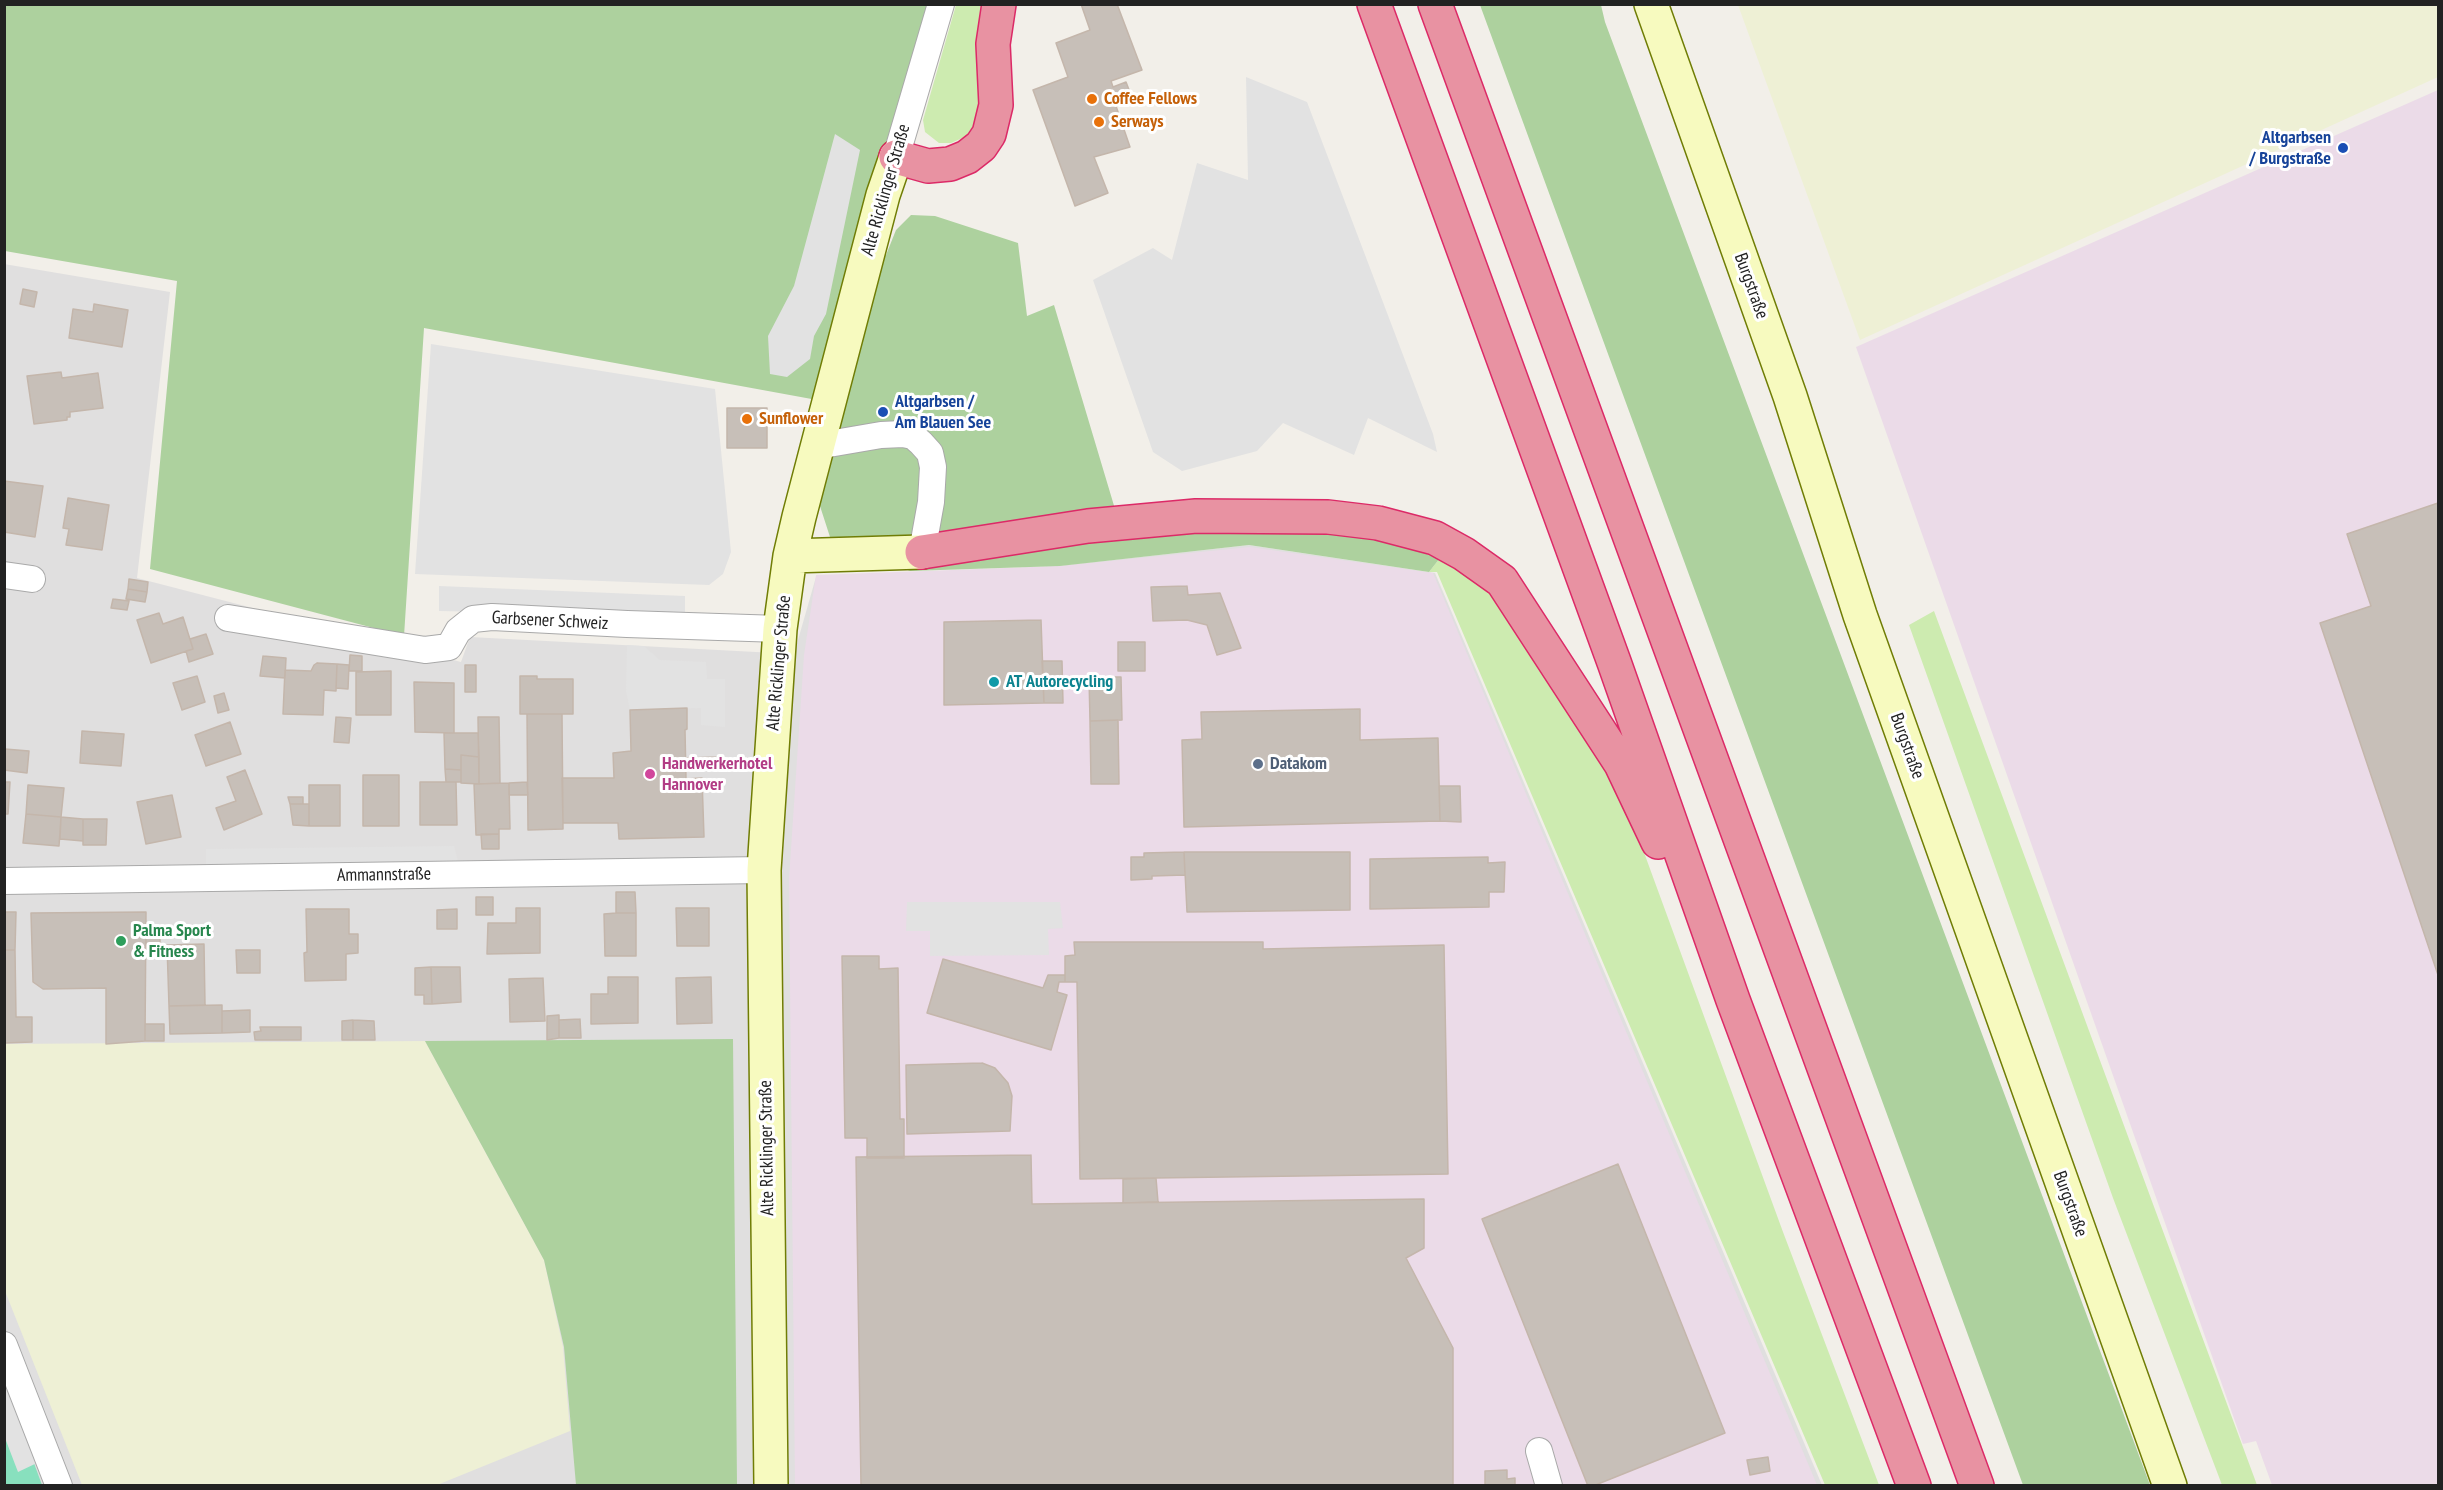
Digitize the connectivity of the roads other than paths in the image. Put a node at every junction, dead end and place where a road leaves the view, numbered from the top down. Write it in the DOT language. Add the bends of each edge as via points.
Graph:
graph roads {
  1 [pos="941,4"];
  2 [pos="999,4"];
  3 [pos="1374,4"];
  4 [pos="1435,4"];
  5 [pos="1651,4"];
  6 [pos="896,157"];
  7 [pos="817,446"];
  8 [pos="922,552"];
  9 [pos="790,556"];
  10 [pos="4,575"];
  11 [pos="32,579"];
  12 [pos="228,618"];
  13 [pos="780,629"];
  14 [pos="764,870"];
  15 [pos="4,881"];
  16 [pos="1733,1000"];
  17 [pos="4,1345"];
  18 [pos="1539,1451"];
  19 [pos="59,1485"];
  20 [pos="771,1485"];
  21 [pos="1549,1485"];
  22 [pos="1914,1485"];
  23 [pos="1977,1485"];
  24 [pos="2170,1485"];
  1 -- 6 [label="street, Alte Ricklinger Straße"];
  2 -- 6 [label="highway" via="993,44 996,105 985,140 967,157 950,164 928,166"];
  3 -- 16 [label="highway"];
  4 -- 23 [label="highway"];
  5 -- 24 [label="street, Burgstraße" via="1790,396 1864,626"];
  6 -- 7 [label="street, Alte Ricklinger Straße"];
  7 -- 8 [label="street" via="903,434 921,443 930,453 933,467"];
  7 -- 9 [label="street, Alte Ricklinger Straße"];
  8 -- 9 [label="street"];
  8 -- 16 [label="highway" via="1088,526 1196,516 1328,517 1378,523 1450,545 1502,581 1621,764"];
  9 -- 13 [label="street, Alte Ricklinger Straße"];
  10 -- 11 [label="street"];
  12 -- 13 [label="street, Garbsener Schweiz" via="425,650 448,647 458,631 473,619 492,616"];
  13 -- 14 [label="street, Alte Ricklinger Straße"];
  14 -- 15 [label="street, Ammannstraße"];
  14 -- 20 [label="street, Alte Ricklinger Straße"];
  16 -- 22 [label="highway"];
  17 -- 19 [label="street"];
  18 -- 21 [label="street"];
}
